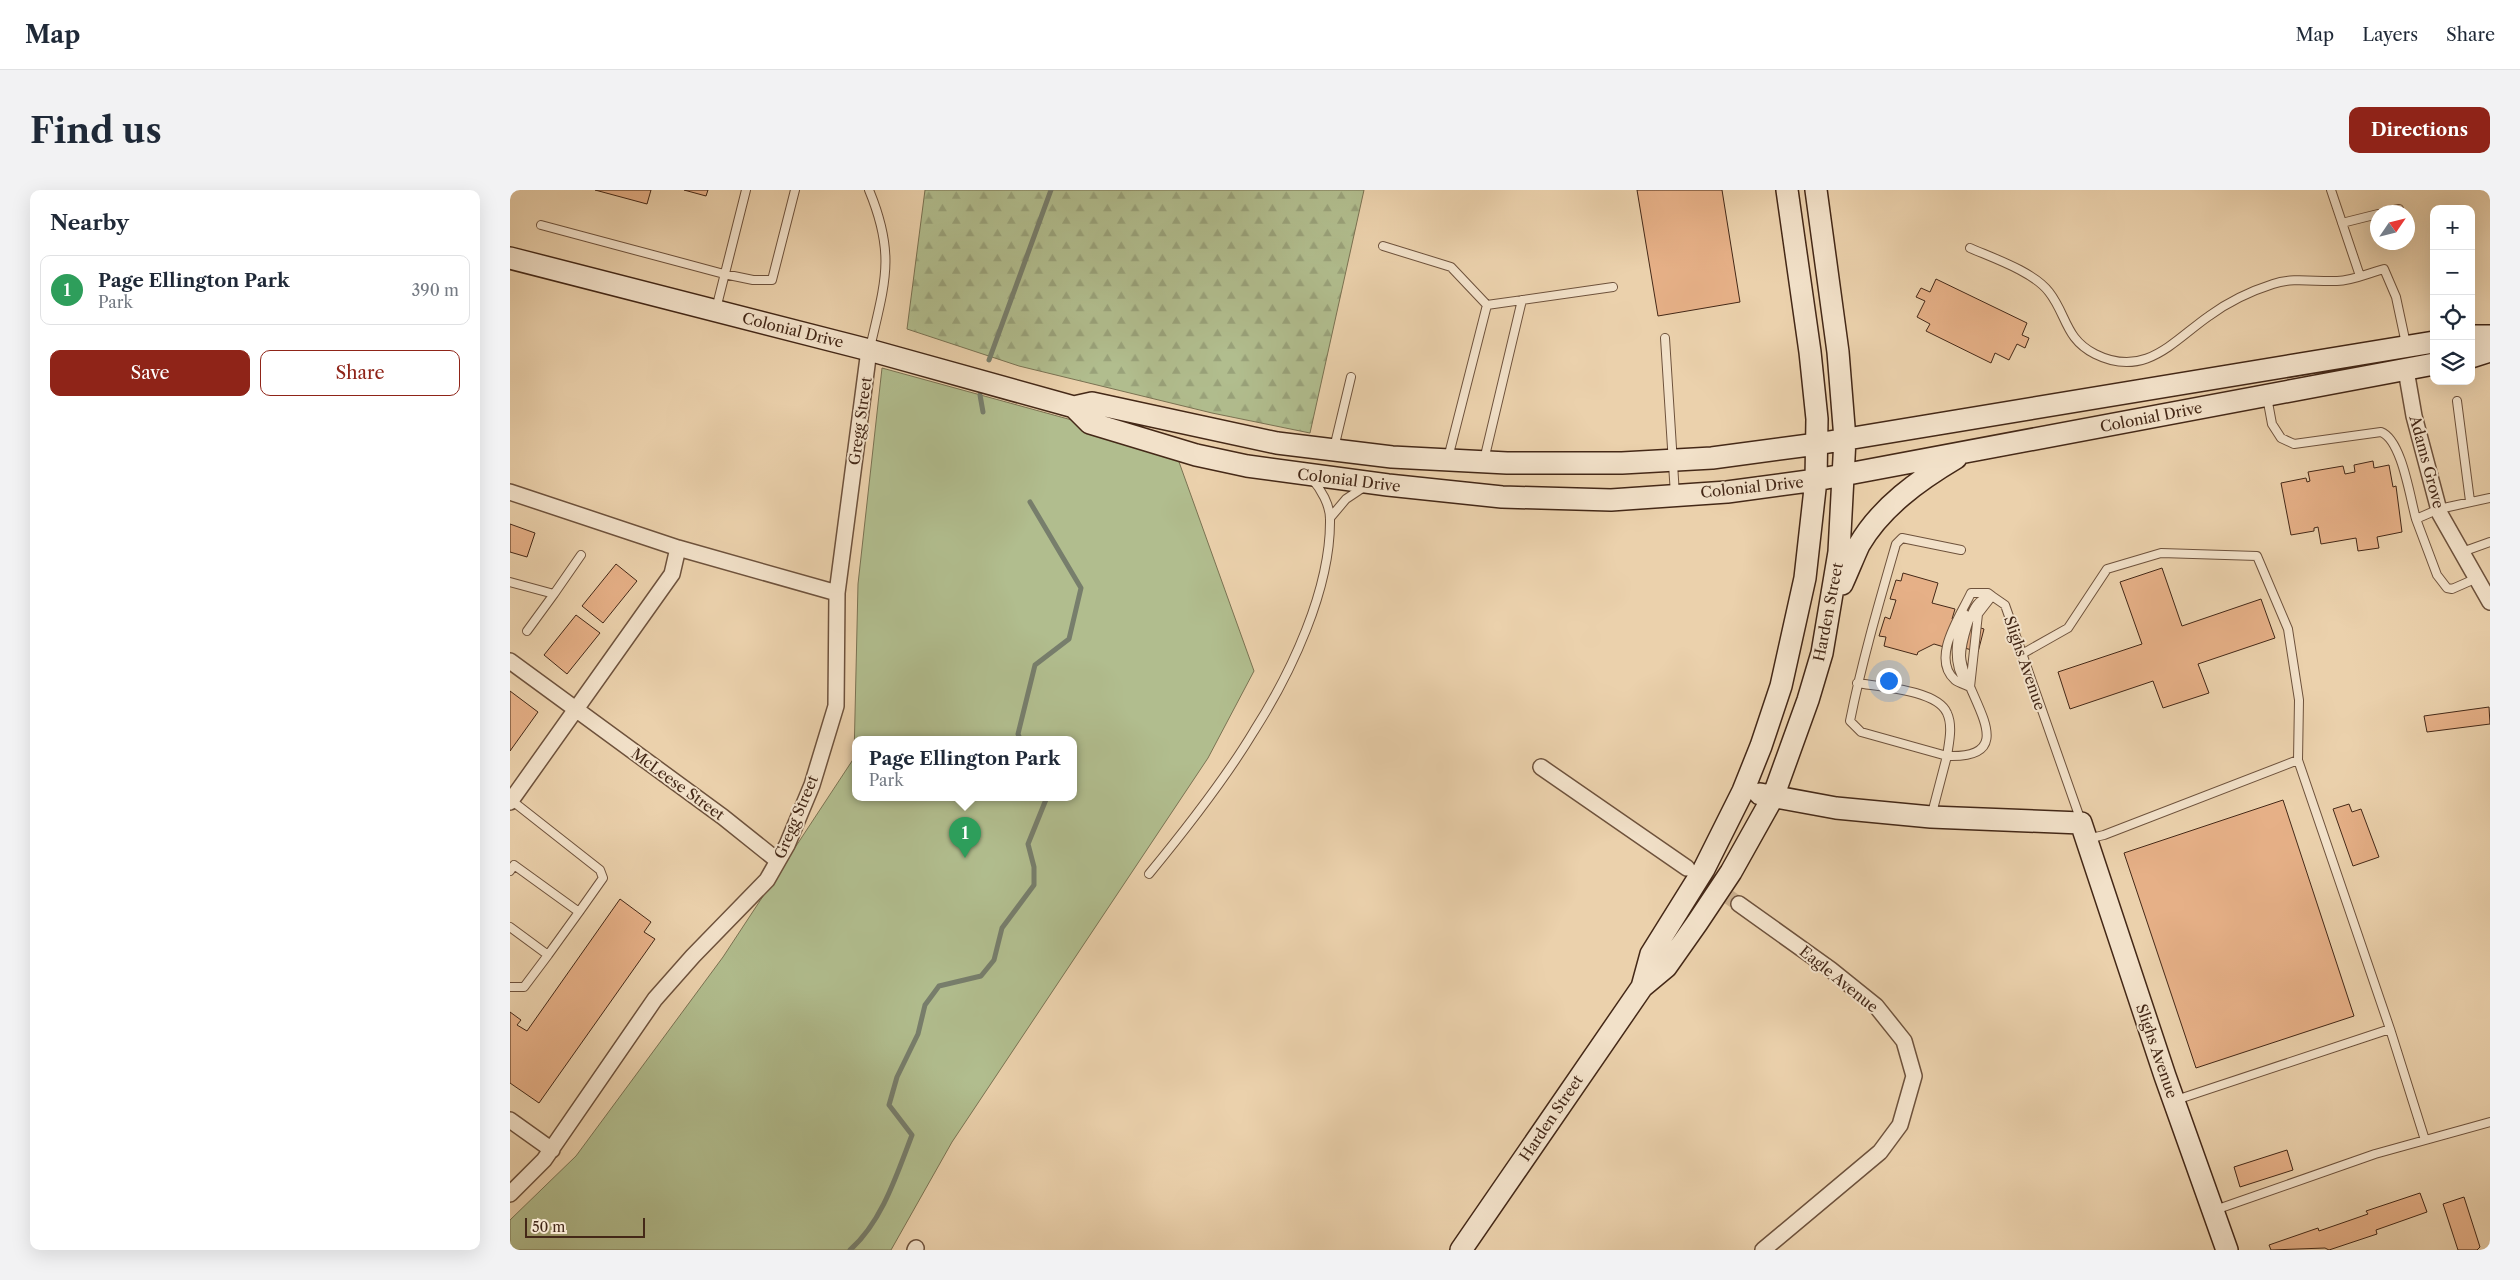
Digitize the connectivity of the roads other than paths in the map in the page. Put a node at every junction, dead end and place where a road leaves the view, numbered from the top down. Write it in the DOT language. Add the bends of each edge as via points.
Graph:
graph roads {
  1 [pos="746,190"];
  2 [pos="795,190"];
  3 [pos="869,190"];
  4 [pos="1787,190"];
  5 [pos="1816,190"];
  6 [pos="2331,190"];
  7 [pos="2370,216"];
  8 [pos="2342,223"];
  9 [pos="541,225"];
  10 [pos="1383,246"];
  11 [pos="1970,248"];
  12 [pos="510,258"];
  13 [pos="724,274"];
  14 [pos="2360,276"];
  15 [pos="1613,287"];
  16 [pos="1522,300"];
  17 [pos="1487,305"];
  18 [pos="715,311"];
  19 [pos="2475,336"];
  20 [pos="2490,336"];
  21 [pos="1665,338"];
  22 [pos="2430,343"];
  23 [pos="2407,347"];
  24 [pos="869,350"];
  25 [pos="2490,350"];
  26 [pos="2475,356"];
  27 [pos="2430,365"];
  28 [pos="2406,370"];
  29 [pos="1351,377"];
  30 [pos="2267,396"];
  31 [pos="2456,401"];
  32 [pos="1074,407"];
  33 [pos="1846,439"];
  34 [pos="1817,444"];
  35 [pos="1334,450"];
  36 [pos="1968,452"];
  37 [pos="1448,460"];
  38 [pos="1671,460"];
  39 [pos="1484,462"];
  40 [pos="1845,474"];
  41 [pos="1309,475"];
  42 [pos="1816,480"];
  43 [pos="1372,483"];
  44 [pos="510,492"];
  45 [pos="1675,495"];
  46 [pos="2490,498"];
  47 [pos="2470,501"];
  48 [pos="2439,509"];
  49 [pos="1330,518"];
  50 [pos="2416,519"];
  51 [pos="2490,542"];
  52 [pos="678,548"];
  53 [pos="1961,550"];
  54 [pos="2462,552"];
  55 [pos="581,555"];
  56 [pos="2476,578"];
  57 [pos="510,582"];
  58 [pos="554,594"];
  59 [pos="837,594"];
  60 [pos="1992,596"];
  61 [pos="2490,602"];
  62 [pos="1831,607"];
  63 [pos="527,631"];
  64 [pos="2022,654"];
  65 [pos="510,662"];
  66 [pos="1858,683"];
  67 [pos="1970,686"];
  68 [pos="576,710"];
  69 [pos="1947,756"];
  70 [pos="2298,760"];
  71 [pos="1541,767"];
  72 [pos="1743,791"];
  73 [pos="1773,797"];
  74 [pos="510,801"];
  75 [pos="1931,817"];
  76 [pos="2084,831"];
  77 [pos="778,861"];
  78 [pos="1683,866"];
  79 [pos="510,872"];
  80 [pos="1148,874"];
  81 [pos="1739,904"];
  82 [pos="579,912"];
  83 [pos="510,927"];
  84 [pos="548,955"];
  85 [pos="510,987"];
  86 [pos="1642,987"];
  87 [pos="2390,1029"];
  88 [pos="2174,1101"];
  89 [pos="510,1120"];
  90 [pos="2490,1122"];
  91 [pos="2425,1140"];
  92 [pos="552,1150"];
  93 [pos="510,1194"];
  94 [pos="2213,1211"];
  95 [pos="1461,1250"];
  96 [pos="1763,1250"];
  97 [pos="2227,1250"];
  1 -- 13 [label="lane"];
  2 -- 13 [label="lane" via="772,280"];
  3 -- 24 [label="lane" via="882,223 887,256"];
  4 -- 34 [label="main road, Harden Street" via="1810,352"];
  5 -- 33 [label="main road, Harden Street"];
  6 -- 8 [label="lane"];
  7 -- 8 [label="lane"];
  8 -- 14 [label="lane"];
  9 -- 13 [label="lane"];
  10 -- 17 [label="lane" via="1451,267"];
  11 -- 14 [label="lane" via="2042,284 2076,341 2096,354 2121,360 2162,353 2223,306 2274,284 2300,279 2338,281"];
  12 -- 18 [label="main road, Colonial Drive"];
  13 -- 18 [label="lane"];
  14 -- 23 [label="lane" via="2384,269 2396,297"];
  15 -- 16 [label="lane"];
  16 -- 17 [label="lane"];
  16 -- 39 [label="lane"];
  17 -- 37 [label="lane"];
  18 -- 24 [label="main road, Colonial Drive"];
  19 -- 20 [label="main road"];
  21 -- 38 [label="lane"];
  22 -- 23 [label="main road, Colonial Drive"];
  23 -- 33 [label="main road, Colonial Drive"];
  24 -- 32 [label="main road, Colonial Drive"];
  24 -- 59 [label="street, Gregg Street"];
  25 -- 26 [label="main road"];
  27 -- 28 [label="main road, Colonial Drive"];
  28 -- 30 [label="main road, Colonial Drive"];
  28 -- 48 [label="street, Adams Grove" via="2414,416"];
  29 -- 35 [label="lane"];
  30 -- 36 [label="main road, Colonial Drive"];
  30 -- 50 [label="lane" via="2272,424 2281,438 2294,444 2381,432 2388,434 2397,449"];
  31 -- 47 [label="lane"];
  32 -- 35 [label="main road, Colonial Drive" via="1092,403 1276,443"];
  32 -- 41 [label="main road, Colonial Drive" via="1090,423 1196,455"];
  33 -- 34 [label="main road, Colonial Drive"];
  33 -- 40 [label="main road, Harden Street"];
  34 -- 38 [label="main road, Colonial Drive"];
  34 -- 42 [label="main road, Harden Street"];
  35 -- 37 [label="main road, Colonial Drive"];
  36 -- 40 [label="main road, Colonial Drive"];
  36 -- 62 [label="main road" via="1935,471 1882,513 1860,545"];
  37 -- 39 [label="main road, Colonial Drive"];
  38 -- 39 [label="main road, Colonial Drive"];
  38 -- 45 [label="lane"];
  40 -- 42 [label="main road, Colonial Drive"];
  40 -- 62 [label="main road, Harden Street"];
  41 -- 43 [label="main road, Colonial Drive"];
  41 -- 49 [label="lane" via="1322,492"];
  42 -- 45 [label="main road, Colonial Drive" via="1728,492"];
  42 -- 72 [label="main road, Harden Street" via="1805,578 1795,630 1781,686"];
  43 -- 45 [label="main road, Colonial Drive" via="1550,499 1612,500"];
  43 -- 49 [label="lane" via="1346,499"];
  44 -- 52 [label="street"];
  46 -- 47 [label="lane"];
  47 -- 48 [label="lane"];
  48 -- 50 [label="lane"];
  48 -- 54 [label="street, Adams Grove"];
  49 -- 80 [label="lane" via="1325,571 1283,679 1255,731"];
  50 -- 56 [label="lane" via="2437,575 2447,588 2452,589"];
  51 -- 54 [label="lane"];
  52 -- 59 [label="street"];
  52 -- 68 [label="street" via="672,574"];
  53 -- 66 [label="lane" via="1902,538 1896,544"];
  54 -- 56 [label="street, Adams Grove"];
  55 -- 58 [label="lane"];
  56 -- 61 [label="street, Adams Grove"];
  57 -- 58 [label="lane"];
  58 -- 63 [label="lane"];
  59 -- 77 [label="street, Gregg Street" via="836,706 812,785 788,845"];
  60 -- 64 [label="lane, Slighs Avenue" via="2005,606"];
  60 -- 67 [label="lane" via="1978,614"];
  60 -- 67 [label="lane" via="1975,604 1964,633 1961,656"];
  60 -- 67 [label="lane" via="1971,593 1948,643 1946,664 1955,680"];
  62 -- 73 [label="main road, Harden Street" via="1808,700"];
  64 -- 70 [label="lane" via="2068,628 2107,569 2160,553 2257,556 2288,629 2299,700"];
  64 -- 76 [label="lane, Slighs Avenue"];
  65 -- 68 [label="street, McLeese Street"];
  66 -- 69 [label="lane" via="1929,696 1947,712 1950,726"];
  66 -- 69 [label="lane" via="1850,721 1861,732"];
  67 -- 69 [label="lane" via="1987,741 1974,755"];
  68 -- 74 [label="street"];
  68 -- 77 [label="street, McLeese Street"];
  69 -- 75 [label="lane"];
  70 -- 76 [label="lane" via="2104,835"];
  70 -- 87 [label="lane"];
  71 -- 78 [label="street"];
  72 -- 73 [label="main road"];
  72 -- 86 [label="main road, Harden Street" via="1704,868 1651,954"];
  73 -- 75 [label="main road" via="1836,808"];
  73 -- 86 [label="main road, Harden Street" via="1731,872 1697,923 1666,967"];
  74 -- 82 [label="lane" via="600,870 603,878"];
  75 -- 76 [label="main road"];
  76 -- 88 [label="main road, Slighs Avenue"];
  77 -- 92 [label="street, Gregg Street" via="767,880 655,999"];
  79 -- 82 [label="lane" via="514,865"];
  81 -- 96 [label="street, Eagle Avenue" via="1876,1006 1904,1041 1914,1076 1900,1125 1880,1152"];
  82 -- 84 [label="lane"];
  83 -- 84 [label="lane"];
  84 -- 85 [label="lane" via="524,987"];
  86 -- 95 [label="main road, Harden Street"];
  87 -- 88 [label="lane"];
  87 -- 91 [label="lane"];
  88 -- 94 [label="main road, Slighs Avenue"];
  89 -- 92 [label="street"];
  90 -- 91 [label="lane"];
  91 -- 94 [label="lane" via="2375,1154"];
  92 -- 93 [label="street, Gregg Street"];
  94 -- 97 [label="main road, Slighs Avenue"];
}
